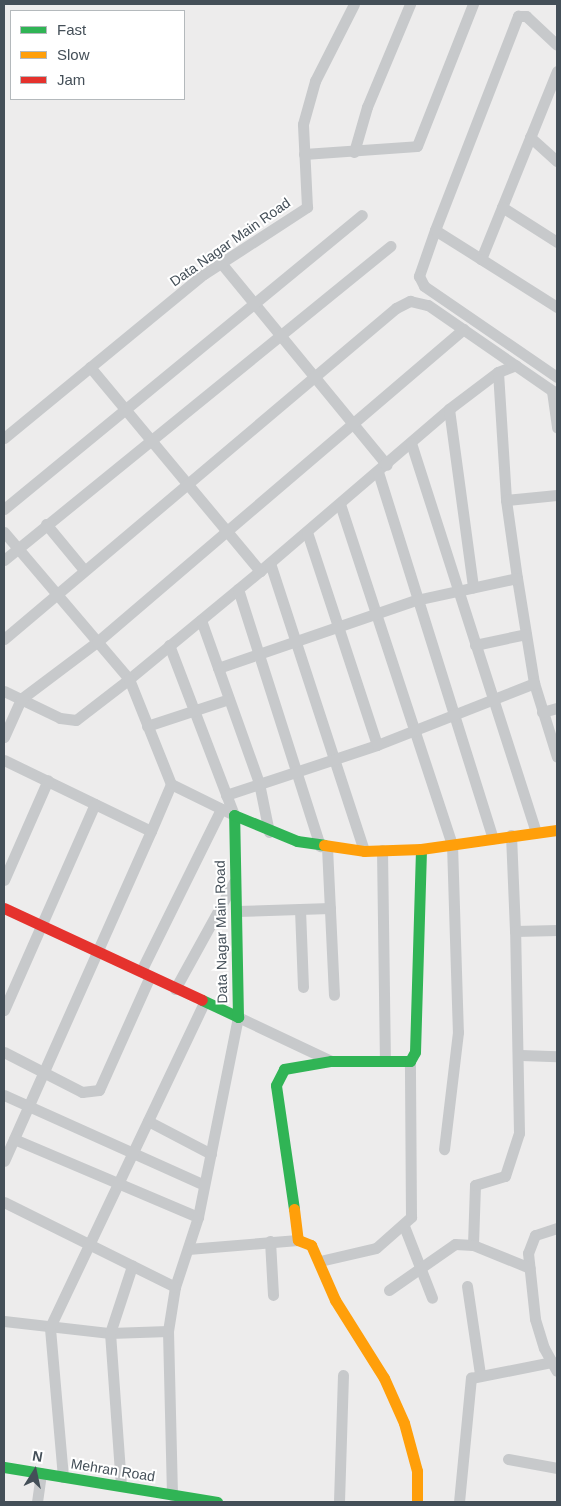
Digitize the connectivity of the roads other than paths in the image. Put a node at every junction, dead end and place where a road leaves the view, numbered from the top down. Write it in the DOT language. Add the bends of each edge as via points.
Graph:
graph roads {
  1 [pos="354,4"];
  2 [pos="410,4"];
  3 [pos="472,4"];
  4 [pos="557,45"];
  5 [pos="557,72"];
  6 [pos="555,86"];
  7 [pos="530,137"];
  8 [pos="354,152"];
  9 [pos="304,154"];
  10 [pos="557,162"];
  11 [pos="502,206"];
  12 [pos="362,215"];
  13 [pos="435,230"];
  14 [pos="557,242"];
  15 [pos="390,246"];
  16 [pos="481,258"];
  17 [pos="221,263"];
  18 [pos="256,304"];
  19 [pos="557,307"];
  20 [pos="464,329"];
  21 [pos="280,333"];
  22 [pos="516,365"];
  23 [pos="90,367"];
  24 [pos="498,372"];
  25 [pos="316,375"];
  26 [pos="557,377"];
  27 [pos="555,393"];
  28 [pos="125,409"];
  29 [pos="449,409"];
  30 [pos="353,420"];
  31 [pos="557,428"];
  32 [pos="4,438"];
  33 [pos="149,438"];
  34 [pos="411,443"];
  35 [pos="382,469"];
  36 [pos="188,484"];
  37 [pos="557,495"];
  38 [pos="506,500"];
  39 [pos="340,504"];
  40 [pos="4,509"];
  41 [pos="46,524"];
  42 [pos="225,529"];
  43 [pos="4,532"];
  44 [pos="307,532"];
  45 [pos="17,548"];
  46 [pos="4,560"];
  47 [pos="270,563"];
  48 [pos="84,570"];
  49 [pos="260,571"];
  50 [pos="517,578"];
  51 [pos="473,587"];
  52 [pos="238,589"];
  53 [pos="455,591"];
  54 [pos="56,593"];
  55 [pos="416,600"];
  56 [pos="377,614"];
  57 [pos="201,620"];
  58 [pos="337,628"];
  59 [pos="526,634"];
  60 [pos="4,639"];
  61 [pos="97,642"];
  62 [pos="297,642"];
  63 [pos="170,645"];
  64 [pos="475,645"];
  65 [pos="259,654"];
  66 [pos="218,668"];
  67 [pos="129,679"];
  68 [pos="534,683"];
  69 [pos="4,691"];
  70 [pos="21,699"];
  71 [pos="229,700"];
  72 [pos="494,700"];
  73 [pos="557,708"];
  74 [pos="194,711"];
  75 [pos="542,712"];
  76 [pos="454,716"];
  77 [pos="147,726"];
  78 [pos="417,730"];
  79 [pos="4,737"];
  80 [pos="376,745"];
  81 [pos="335,758"];
  82 [pos="557,758"];
  83 [pos="4,760"];
  84 [pos="296,769"];
  85 [pos="48,780"];
  86 [pos="259,783"];
  87 [pos="171,784"];
  88 [pos="226,795"];
  89 [pos="95,804"];
  90 [pos="221,809"];
  91 [pos="234,815"];
  92 [pos="557,830"];
  93 [pos="151,831"];
  94 [pos="269,832"];
  95 [pos="536,832"];
  96 [pos="511,835"];
  97 [pos="493,838"];
  98 [pos="452,844"];
  99 [pos="324,846"];
  100 [pos="421,848"];
  101 [pos="382,850"];
  102 [pos="364,851"];
  103 [pos="4,880"];
  104 [pos="235,880"];
  105 [pos="4,908"];
  106 [pos="330,908"];
  107 [pos="300,909"];
  108 [pos="236,911"];
  109 [pos="41,926"];
  110 [pos="557,930"];
  111 [pos="515,931"];
  112 [pos="101,951"];
  113 [pos="145,973"];
  114 [pos="303,987"];
  115 [pos="175,988"];
  116 [pos="334,995"];
  117 [pos="204,1003"];
  118 [pos="4,1010"];
  119 [pos="238,1017"];
  120 [pos="4,1052"];
  121 [pos="521,1055"];
  122 [pos="557,1056"];
  123 [pos="331,1061"];
  124 [pos="385,1061"];
  125 [pos="410,1061"];
  126 [pos="44,1073"];
  127 [pos="4,1095"];
  128 [pos="29,1107"];
  129 [pos="148,1121"];
  130 [pos="14,1139"];
  131 [pos="444,1149"];
  132 [pos="211,1154"];
  133 [pos="132,1155"];
  134 [pos="4,1161"];
  135 [pos="118,1183"];
  136 [pos="204,1185"];
  137 [pos="4,1202"];
  138 [pos="198,1217"];
  139 [pos="404,1226"];
  140 [pos="557,1228"];
  141 [pos="298,1240"];
  142 [pos="270,1241"];
  143 [pos="89,1244"];
  144 [pos="473,1245"];
  145 [pos="188,1249"];
  146 [pos="320,1261"];
  147 [pos="132,1266"];
  148 [pos="419,1267"];
  149 [pos="530,1268"];
  150 [pos="467,1286"];
  151 [pos="175,1287"];
  152 [pos="389,1290"];
  153 [pos="273,1295"];
  154 [pos="432,1298"];
  155 [pos="4,1321"];
  156 [pos="50,1327"];
  157 [pos="168,1331"];
  158 [pos="110,1333"];
  159 [pos="554,1366"];
  160 [pos="480,1374"];
  161 [pos="343,1375"];
  162 [pos="508,1459"];
  163 [pos="4,1467"];
  164 [pos="557,1468"];
  165 [pos="41,1473"];
  166 [pos="63,1477"];
  167 [pos="121,1486"];
  168 [pos="172,1495"];
  169 [pos="37,1502"];
  170 [pos="217,1502"];
  171 [pos="339,1502"];
  172 [pos="418,1502"];
  173 [pos="459,1502"];
  1 -- 9 [label="street, Data Nagar Main Road" via="315,81 302,124"];
  2 -- 8 [label="street" via="367,107"];
  3 -- 8 [label="street" via="417,146"];
  4 -- 13 [label="street" via="526,16 518,16"];
  5 -- 6 [label="street"];
  6 -- 7 [label="street"];
  7 -- 10 [label="street"];
  7 -- 11 [label="street"];
  8 -- 9 [label="street"];
  9 -- 17 [label="street, Data Nagar Main Road" via="307,207"];
  11 -- 14 [label="street"];
  11 -- 16 [label="street"];
  12 -- 18 [label="street"];
  13 -- 16 [label="street"];
  13 -- 26 [label="street" via="420,273 421,283"];
  15 -- 21 [label="street"];
  16 -- 19 [label="street"];
  17 -- 18 [label="street"];
  17 -- 23 [label="street, Data Nagar Main Road"];
  18 -- 21 [label="street"];
  18 -- 28 [label="street"];
  20 -- 22 [label="street"];
  20 -- 25 [label="street" via="428,305 410,301"];
  20 -- 30 [label="street"];
  21 -- 25 [label="street"];
  21 -- 33 [label="street"];
  22 -- 24 [label="street"];
  22 -- 27 [label="street"];
  23 -- 28 [label="street"];
  23 -- 32 [label="street, Data Nagar Main Road"];
  24 -- 29 [label="street"];
  24 -- 38 [label="street"];
  25 -- 30 [label="street"];
  25 -- 36 [label="street"];
  27 -- 31 [label="street"];
  28 -- 33 [label="street"];
  28 -- 40 [label="street"];
  29 -- 34 [label="street"];
  29 -- 51 [label="street"];
  30 -- 35 [label="street"];
  30 -- 42 [label="street"];
  33 -- 36 [label="street"];
  33 -- 41 [label="street"];
  34 -- 35 [label="street"];
  34 -- 53 [label="street"];
  35 -- 39 [label="street"];
  35 -- 55 [label="street"];
  36 -- 42 [label="street"];
  36 -- 48 [label="street"];
  37 -- 38 [label="street"];
  38 -- 50 [label="street"];
  39 -- 44 [label="street"];
  39 -- 56 [label="street"];
  41 -- 45 [label="street"];
  41 -- 48 [label="street"];
  42 -- 49 [label="street"];
  42 -- 61 [label="street"];
  43 -- 45 [label="street"];
  44 -- 47 [label="street"];
  44 -- 58 [label="street"];
  45 -- 46 [label="street"];
  45 -- 54 [label="street"];
  47 -- 49 [label="street"];
  47 -- 62 [label="street"];
  48 -- 54 [label="street"];
  49 -- 52 [label="street"];
  50 -- 51 [label="street"];
  50 -- 59 [label="street"];
  51 -- 53 [label="street"];
  52 -- 57 [label="street"];
  52 -- 65 [label="street"];
  53 -- 55 [label="street"];
  53 -- 64 [label="street"];
  54 -- 60 [label="street"];
  54 -- 61 [label="street"];
  55 -- 56 [label="street"];
  55 -- 76 [label="street"];
  56 -- 58 [label="street"];
  56 -- 78 [label="street"];
  57 -- 63 [label="street"];
  57 -- 66 [label="street"];
  58 -- 62 [label="street"];
  58 -- 80 [label="street"];
  59 -- 64 [label="street"];
  59 -- 68 [label="street"];
  61 -- 67 [label="street"];
  61 -- 70 [label="street"];
  62 -- 65 [label="street"];
  62 -- 81 [label="street"];
  63 -- 67 [label="street"];
  63 -- 74 [label="street, Data Nagar Main Road"];
  64 -- 72 [label="street"];
  65 -- 66 [label="street"];
  65 -- 84 [label="street"];
  66 -- 71 [label="street"];
  67 -- 70 [label="street" via="76,720 60,718"];
  67 -- 77 [label="street"];
  68 -- 72 [label="street"];
  68 -- 75 [label="street"];
  69 -- 70 [label="street"];
  70 -- 79 [label="street"];
  71 -- 74 [label="street"];
  71 -- 86 [label="street"];
  72 -- 76 [label="street"];
  72 -- 95 [label="street"];
  73 -- 75 [label="street"];
  74 -- 77 [label="street"];
  74 -- 88 [label="street, Data Nagar Main Road"];
  75 -- 82 [label="street"];
  76 -- 78 [label="street"];
  76 -- 97 [label="street"];
  77 -- 87 [label="street"];
  78 -- 80 [label="street"];
  78 -- 98 [label="street"];
  80 -- 81 [label="street"];
  81 -- 84 [label="street"];
  81 -- 102 [label="street"];
  83 -- 85 [label="street"];
  84 -- 86 [label="street"];
  84 -- 99 [label="street"];
  85 -- 89 [label="street"];
  85 -- 103 [label="street"];
  86 -- 88 [label="street"];
  86 -- 94 [label="street"];
  87 -- 90 [label="street"];
  87 -- 93 [label="street"];
  88 -- 91 [label="street, Data Nagar Main Road"];
  89 -- 93 [label="street"];
  89 -- 109 [label="street"];
  90 -- 91 [label="street"];
  90 -- 113 [label="street"];
  91 -- 94 [label="street"];
  91 -- 104 [label="street, Data Nagar Main Road"];
  92 -- 95 [label="street"];
  93 -- 112 [label="street"];
  94 -- 99 [label="street"];
  95 -- 96 [label="street"];
  96 -- 97 [label="street"];
  96 -- 111 [label="street"];
  97 -- 98 [label="street"];
  98 -- 100 [label="street"];
  98 -- 131 [label="street" via="458,1032"];
  99 -- 102 [label="street"];
  99 -- 106 [label="street"];
  100 -- 101 [label="street"];
  100 -- 125 [label="street" via="417,1044"];
  101 -- 102 [label="street"];
  101 -- 124 [label="street"];
  104 -- 108 [label="street, Data Nagar Main Road"];
  104 -- 115 [label="street"];
  105 -- 109 [label="street, Data Nagar Main Road"];
  106 -- 107 [label="street"];
  106 -- 116 [label="street"];
  107 -- 108 [label="street"];
  107 -- 114 [label="street"];
  108 -- 119 [label="street, Data Nagar Main Road"];
  109 -- 112 [label="street, Data Nagar Main Road"];
  109 -- 118 [label="street"];
  110 -- 111 [label="street"];
  111 -- 121 [label="street"];
  112 -- 113 [label="street, Data Nagar Main Road"];
  112 -- 126 [label="street"];
  113 -- 115 [label="street, Data Nagar Main Road"];
  113 -- 126 [label="street" via="99,1090 82,1092"];
  115 -- 117 [label="street, Data Nagar Main Road"];
  117 -- 119 [label="street, Data Nagar Main Road"];
  117 -- 129 [label="street"];
  119 -- 123 [label="street"];
  119 -- 132 [label="street"];
  120 -- 126 [label="street"];
  121 -- 122 [label="street"];
  121 -- 144 [label="street" via="518,1133 506,1176 475,1185"];
  123 -- 124 [label="street"];
  123 -- 141 [label="street" via="284,1069 277,1077"];
  124 -- 125 [label="street"];
  125 -- 139 [label="street" via="414,1208"];
  126 -- 128 [label="street"];
  127 -- 128 [label="street"];
  128 -- 130 [label="street"];
  128 -- 133 [label="street"];
  129 -- 132 [label="street"];
  129 -- 133 [label="street"];
  130 -- 134 [label="street"];
  130 -- 135 [label="street"];
  132 -- 136 [label="street"];
  133 -- 135 [label="street"];
  133 -- 136 [label="street"];
  135 -- 138 [label="street"];
  135 -- 143 [label="street"];
  136 -- 138 [label="street"];
  137 -- 143 [label="street"];
  138 -- 145 [label="street"];
  139 -- 146 [label="street" via="365,1252"];
  139 -- 148 [label="street"];
  140 -- 149 [label="street" via="535,1235 528,1253"];
  141 -- 142 [label="street"];
  141 -- 146 [label="street" via="312,1245"];
  142 -- 145 [label="street"];
  142 -- 153 [label="street"];
  143 -- 147 [label="street"];
  143 -- 156 [label="street"];
  144 -- 148 [label="street" via="447,1246"];
  144 -- 149 [label="street"];
  145 -- 151 [label="street"];
  146 -- 172 [label="street" via="335,1300 384,1378 404,1424 416,1471"];
  147 -- 151 [label="street"];
  147 -- 158 [label="street"];
  148 -- 152 [label="street"];
  148 -- 154 [label="street"];
  149 -- 159 [label="street" via="535,1319"];
  150 -- 160 [label="street"];
  151 -- 157 [label="street"];
  155 -- 156 [label="street"];
  156 -- 158 [label="street"];
  156 -- 166 [label="street"];
  157 -- 158 [label="street"];
  157 -- 168 [label="street"];
  158 -- 167 [label="street"];
  159 -- 160 [label="street"];
  160 -- 173 [label="street" via="470,1383"];
  161 -- 171 [label="street"];
  162 -- 164 [label="street"];
  163 -- 165 [label="street, Mehran Road"];
  165 -- 166 [label="street, Mehran Road"];
  165 -- 169 [label="street"];
  166 -- 167 [label="street, Mehran Road"];
  167 -- 168 [label="street, Mehran Road"];
  168 -- 170 [label="street, Mehran Road"];
}
